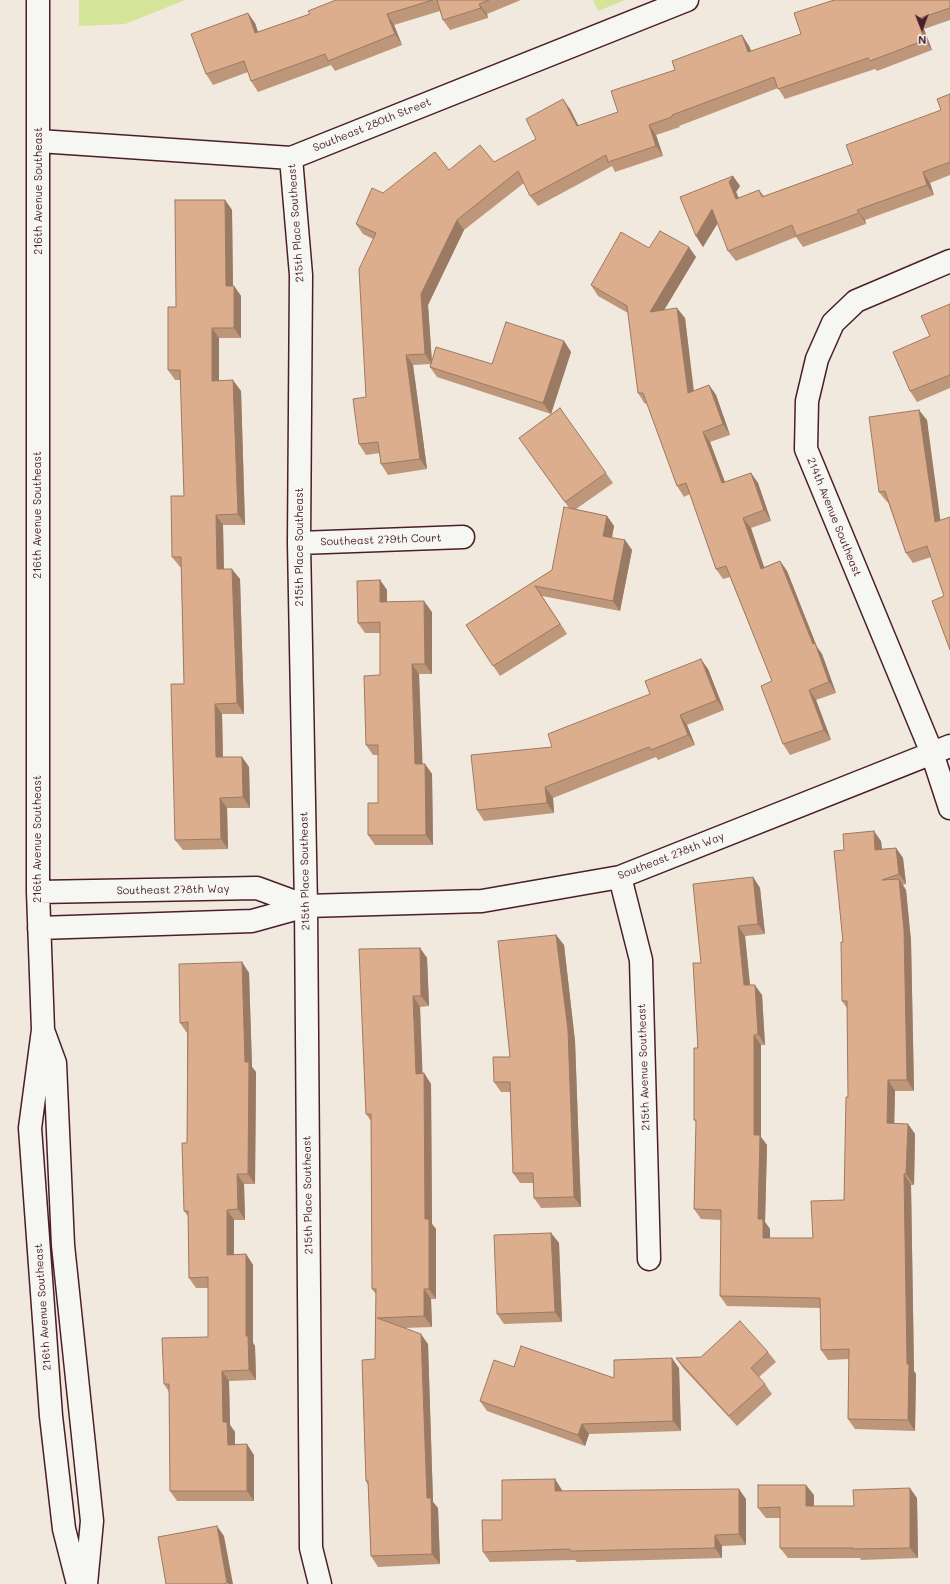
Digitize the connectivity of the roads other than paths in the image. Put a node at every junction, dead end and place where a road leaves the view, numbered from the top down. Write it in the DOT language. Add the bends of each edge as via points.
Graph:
graph roads {
  1 [pos="38,0"];
  2 [pos="687,0"];
  3 [pos="39,141"];
  4 [pos="291,158"];
  5 [pos="950,261"];
  6 [pos="463,537"];
  7 [pos="299,544"];
  8 [pos="941,750"];
  9 [pos="950,808"];
  10 [pos="620,877"];
  11 [pos="38,892"];
  12 [pos="306,906"];
  13 [pos="39,928"];
  14 [pos="43,1030"];
  15 [pos="649,1259"];
  16 [pos="78,1584"];
  17 [pos="86,1584"];
  18 [pos="320,1584"];
  1 -- 3 [label="street, 216th Avenue Southeast"];
  2 -- 4 [label="street, Southeast 280th Street"];
  3 -- 4 [label="street, Southeast 280th Street"];
  3 -- 11 [label="street, 216th Avenue Southeast"];
  4 -- 7 [label="street, 215th Place Southeast" via="301,275"];
  5 -- 8 [label="street, 214th Avenue Southeast" via="856,301 833,323 817,359 807,401 806,449"];
  6 -- 7 [label="street, Southeast 279th Court"];
  7 -- 12 [label="street, 215th Place Southeast"];
  8 -- 9 [label="street, 214th Avenue Southeast"];
  8 -- 10 [label="street, Southeast 278th Way"];
  10 -- 12 [label="street, Southeast 278th Way" via="482,901"];
  10 -- 15 [label="street, 215th Avenue Southeast" via="641,960"];
  11 -- 12 [label="street, Southeast 278th Way" via="257,888"];
  11 -- 13 [label="street, 216th Avenue Southeast"];
  12 -- 13 [label="street, Southeast 278th Way" via="252,921"];
  12 -- 18 [label="street, 215th Place Southeast" via="312,1548"];
  13 -- 14 [label="street, 216th Avenue Southeast"];
  14 -- 16 [label="street, 216th Avenue Southeast" via="30,1128 51,1416 64,1529"];
  14 -- 17 [label="street, 216th Avenue Southeast" via="55,1063 63,1245 92,1521"];
}
